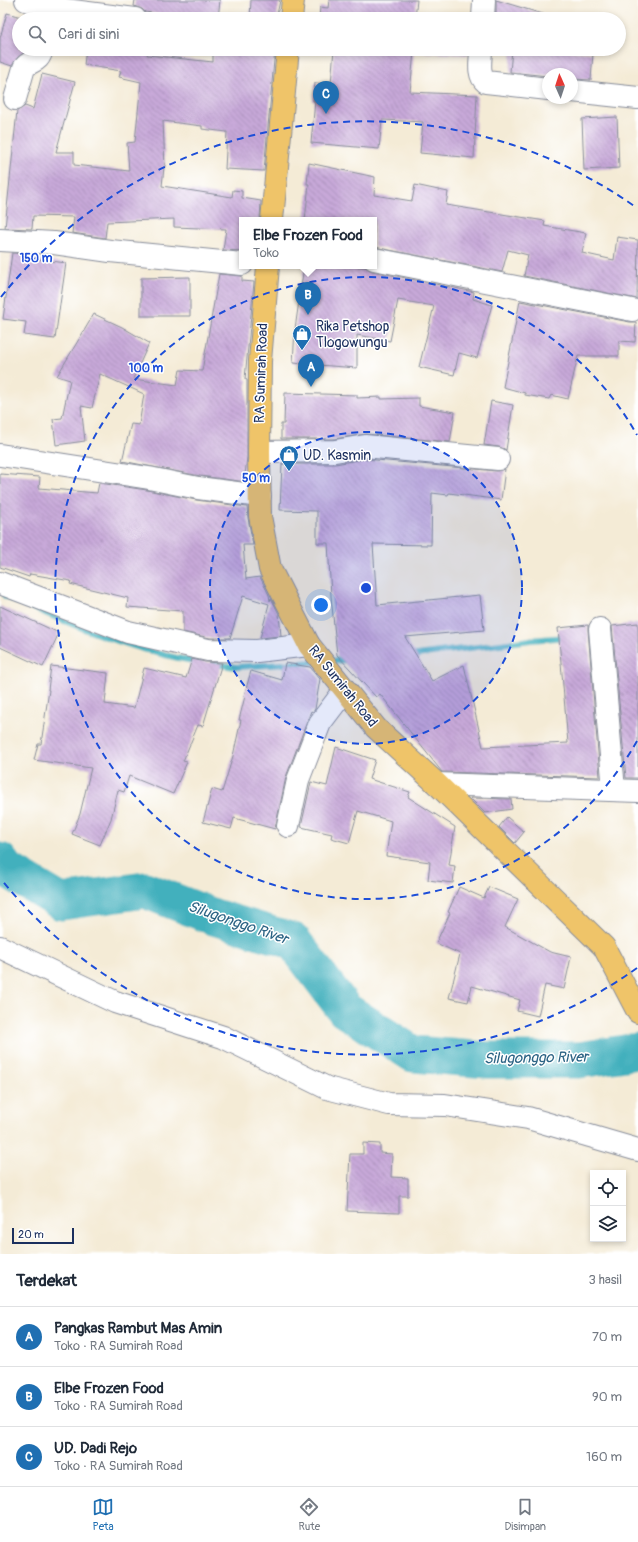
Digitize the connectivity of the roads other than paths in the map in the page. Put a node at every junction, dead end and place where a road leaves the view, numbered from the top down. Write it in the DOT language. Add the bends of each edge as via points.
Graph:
graph roads {
  1 [pos="26,0"];
  2 [pos="293,0"];
  3 [pos="484,0"];
  4 [pos="45,12"];
  5 [pos="292,12"];
  6 [pos="483,12"];
  7 [pos="39,56"];
  8 [pos="287,56"];
  9 [pos="481,56"];
  10 [pos="542,88"];
  11 [pos="578,92"];
  12 [pos="638,98"];
  13 [pos="15,99"];
  14 [pos="272,217"];
  15 [pos="0,240"];
  16 [pos="377,260"];
  17 [pos="239,264"];
  18 [pos="268,269"];
  19 [pos="632,310"];
  20 [pos="259,452"];
  21 [pos="0,455"];
  22 [pos="498,459"];
  23 [pos="260,496"];
  24 [pos="0,583"];
  25 [pos="600,629"];
  26 [pos="312,650"];
  27 [pos="345,690"];
  28 [pos="437,784"];
  29 [pos="614,790"];
  30 [pos="638,791"];
  31 [pos="288,826"];
  32 [pos="0,947"];
  33 [pos="638,1012"];
  34 [pos="638,1150"];
  1 -- 4 [label="street"];
  2 -- 5 [label="main road"];
  3 -- 6 [label="street"];
  7 -- 13 [label="street" via="35,62 26,64"];
  8 -- 14 [label="main road"];
  9 -- 10 [label="street" via="480,70 486,82"];
  11 -- 12 [label="street"];
  15 -- 17 [label="street" via="54,243"];
  16 -- 19 [label="street"];
  18 -- 20 [label="main road, RA Sumirah Road" via="260,361"];
  20 -- 22 [label="street" via="336,451 364,446"];
  20 -- 23 [label="main road, RA Sumirah Road"];
  21 -- 23 [label="street"];
  23 -- 26 [label="main road, RA Sumirah Road" via="260,516 270,569"];
  24 -- 26 [label="street" via="128,632 208,650"];
  25 -- 29 [label="street"];
  26 -- 27 [label="main road, RA Sumirah Road"];
  27 -- 28 [label="main road, RA Sumirah Road" via="376,728"];
  27 -- 31 [label="street" via="320,723 298,780"];
  28 -- 29 [label="street"];
  28 -- 33 [label="main road, RA Sumirah Road" via="604,947"];
  29 -- 30 [label="street"];
  32 -- 34 [label="street" via="115,1002 222,1037 327,1088 389,1104 445,1105 528,1118"];
}
